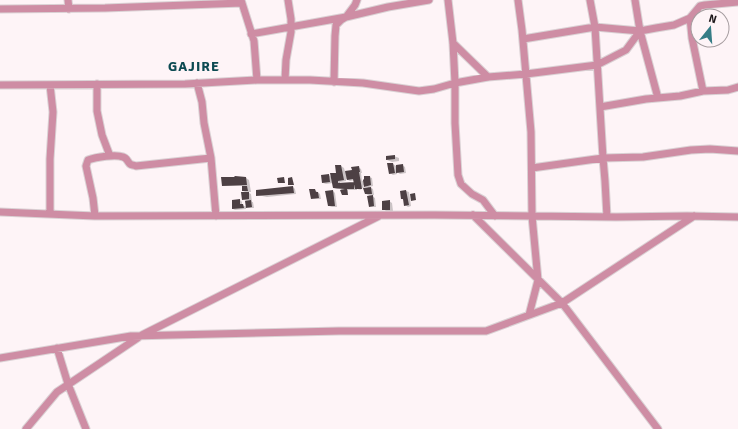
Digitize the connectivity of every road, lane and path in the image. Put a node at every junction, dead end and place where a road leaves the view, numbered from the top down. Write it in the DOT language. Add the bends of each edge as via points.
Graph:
graph roads {
  1 [pos="68,0"];
  2 [pos="288,0"];
  3 [pos="357,0"];
  4 [pos="429,0"];
  5 [pos="448,0"];
  6 [pos="518,0"];
  7 [pos="590,0"];
  8 [pos="635,0"];
  9 [pos="242,1"];
  10 [pos="192,2"];
  11 [pos="738,2"];
  12 [pos="127,4"];
  13 [pos="69,8"];
  14 [pos="698,8"];
  15 [pos="0,9"];
  16 [pos="346,17"];
  17 [pos="690,18"];
  18 [pos="291,27"];
  19 [pos="595,27"];
  20 [pos="640,32"];
  21 [pos="251,34"];
  22 [pos="523,39"];
  23 [pos="453,43"];
  24 [pos="694,48"];
  25 [pos="597,65"];
  26 [pos="526,74"];
  27 [pos="488,77"];
  28 [pos="257,80"];
  29 [pos="285,80"];
  30 [pos="334,82"];
  31 [pos="197,83"];
  32 [pos="455,83"];
  33 [pos="97,84"];
  34 [pos="0,85"];
  35 [pos="50,85"];
  36 [pos="738,87"];
  37 [pos="703,91"];
  38 [pos="658,98"];
  39 [pos="600,107"];
  40 [pos="738,151"];
  41 [pos="110,156"];
  42 [pos="211,158"];
  43 [pos="603,158"];
  44 [pos="532,168"];
  45 [pos="0,212"];
  46 [pos="50,214"];
  47 [pos="382,215"];
  48 [pos="473,215"];
  49 [pos="95,216"];
  50 [pos="216,216"];
  51 [pos="496,216"];
  52 [pos="532,216"];
  53 [pos="694,216"];
  54 [pos="607,217"];
  55 [pos="738,217"];
  56 [pos="538,280"];
  57 [pos="562,303"];
  58 [pos="529,315"];
  59 [pos="142,336"];
  60 [pos="57,348"];
  61 [pos="0,358"];
  62 [pos="68,384"];
  63 [pos="26,429"];
  64 [pos="86,429"];
  65 [pos="658,429"];
  1 -- 13 [label="street"];
  2 -- 18 [label="street"];
  3 -- 16 [label="street"];
  4 -- 16 [label="street"];
  5 -- 23 [label="street"];
  6 -- 22 [label="street"];
  7 -- 19 [label="street"];
  8 -- 20 [label="street"];
  9 -- 10 [label="street"];
  9 -- 21 [label="street"];
  10 -- 12 [label="street"];
  11 -- 14 [label="street"];
  12 -- 13 [label="street"];
  13 -- 15 [label="street"];
  16 -- 18 [label="street"];
  16 -- 30 [label="street" via="336,25"];
  17 -- 20 [label="street" via="674,25"];
  18 -- 21 [label="street"];
  18 -- 29 [label="street"];
  19 -- 20 [label="street"];
  19 -- 22 [label="street"];
  19 -- 25 [label="street"];
  20 -- 25 [label="street" via="626,50"];
  20 -- 38 [label="street"];
  21 -- 28 [label="street" via="254,41"];
  22 -- 26 [label="street"];
  23 -- 27 [label="street"];
  23 -- 32 [label="street"];
  24 -- 37 [label="street"];
  25 -- 26 [label="street"];
  25 -- 39 [label="street"];
  26 -- 27 [label="street"];
  26 -- 44 [label="street"];
  27 -- 32 [label="street"];
  28 -- 29 [label="street"];
  28 -- 31 [label="street"];
  29 -- 30 [label="street"];
  30 -- 32 [label="street" via="363,83 418,91"];
  31 -- 33 [label="street"];
  31 -- 42 [label="street"];
  32 -- 51 [label="street" via="458,176 461,184 483,200"];
  33 -- 35 [label="street"];
  33 -- 41 [label="street" via="97,111"];
  34 -- 35 [label="street"];
  35 -- 46 [label="street" via="53,112"];
  36 -- 37 [label="street"];
  37 -- 38 [label="street"];
  38 -- 39 [label="street"];
  39 -- 43 [label="street"];
  40 -- 43 [label="street" via="710,149 643,157"];
  41 -- 42 [label="street" via="122,156 136,166"];
  41 -- 49 [label="street" via="88,160 86,166"];
  42 -- 50 [label="street"];
  43 -- 44 [label="street"];
  43 -- 54 [label="street"];
  44 -- 52 [label="street"];
  45 -- 46 [label="street"];
  46 -- 49 [label="street"];
  47 -- 48 [label="street"];
  47 -- 50 [label="street"];
  47 -- 59 [label="street"];
  48 -- 51 [label="street"];
  48 -- 56 [label="street"];
  49 -- 50 [label="street"];
  51 -- 52 [label="street"];
  52 -- 54 [label="street"];
  52 -- 56 [label="street"];
  53 -- 54 [label="street"];
  53 -- 55 [label="street"];
  53 -- 57 [label="street"];
  56 -- 57 [label="street"];
  56 -- 58 [label="street"];
  57 -- 58 [label="street"];
  57 -- 65 [label="street"];
  58 -- 59 [label="street" via="486,332 339,331"];
  59 -- 60 [label="street"];
  59 -- 62 [label="street"];
  60 -- 61 [label="street"];
  60 -- 62 [label="street"];
  62 -- 63 [label="street" via="57,392"];
  62 -- 64 [label="street"];
}
